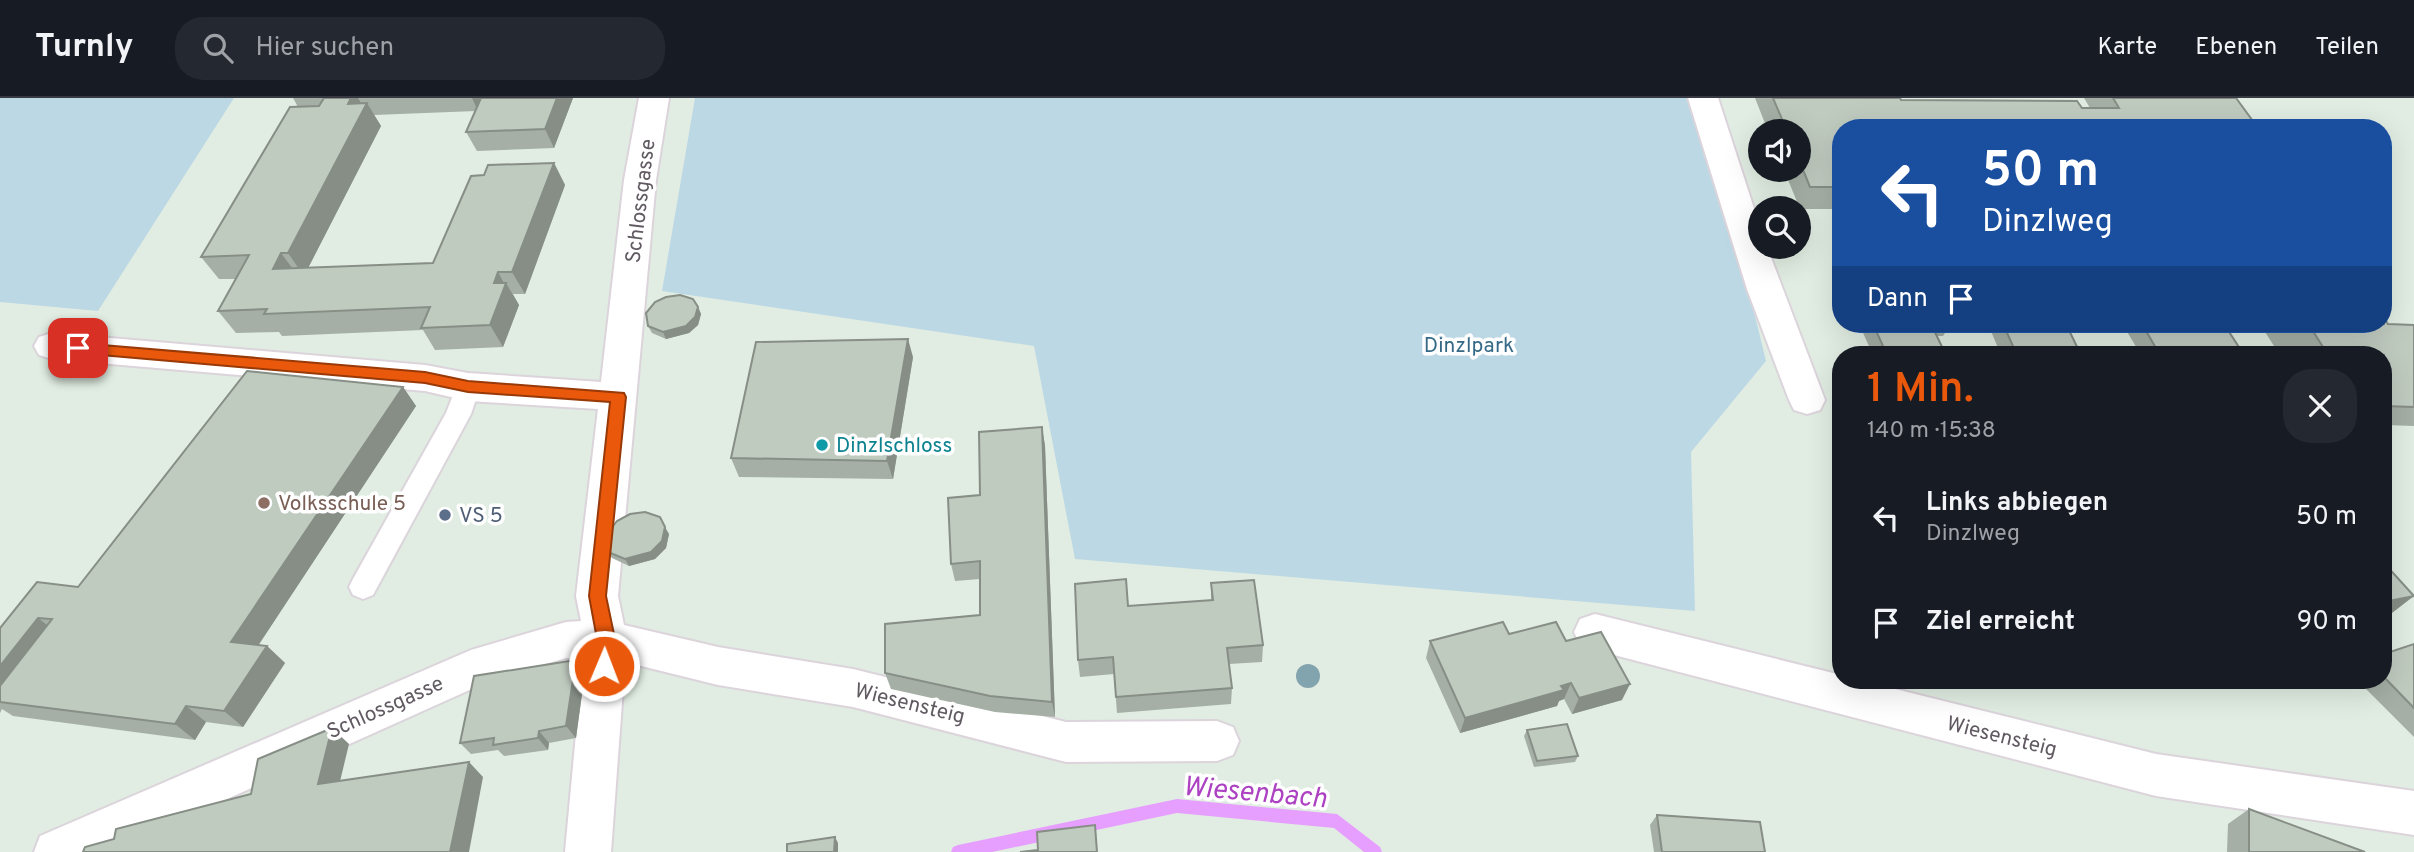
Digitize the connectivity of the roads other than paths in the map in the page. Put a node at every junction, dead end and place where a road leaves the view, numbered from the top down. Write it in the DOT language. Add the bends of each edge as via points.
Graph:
graph roads {
  1 [pos="654,98"];
  2 [pos="1703,98"];
  3 [pos="52,346"];
  4 [pos="468,387"];
  5 [pos="618,397"];
  6 [pos="1807,400"];
  7 [pos="363,587"];
  8 [pos="1595,632"];
  9 [pos="606,639"];
  10 [pos="1217,741"];
  11 [pos="2414,813"];
  12 [pos="57,852"];
  13 [pos="588,852"];
  1 -- 5 [label="street, Schlossgasse" via="640,180"];
  2 -- 6 [label="street" via="1764,289"];
  3 -- 4 [label="street" via="425,378"];
  4 -- 5 [label="street"];
  4 -- 7 [label="lane" via="458,414"];
  5 -- 9 [label="street, Schlossgasse" via="597,596"];
  8 -- 11 [label="street, Wiesensteig" via="2156,775"];
  9 -- 10 [label="street, Wiesensteig" via="718,666 853,688 1066,742"];
  9 -- 12 [label="street, Schlossgasse" via="566,640 486,663"];
  9 -- 13 [label="street, Schlossgasse"];
}
